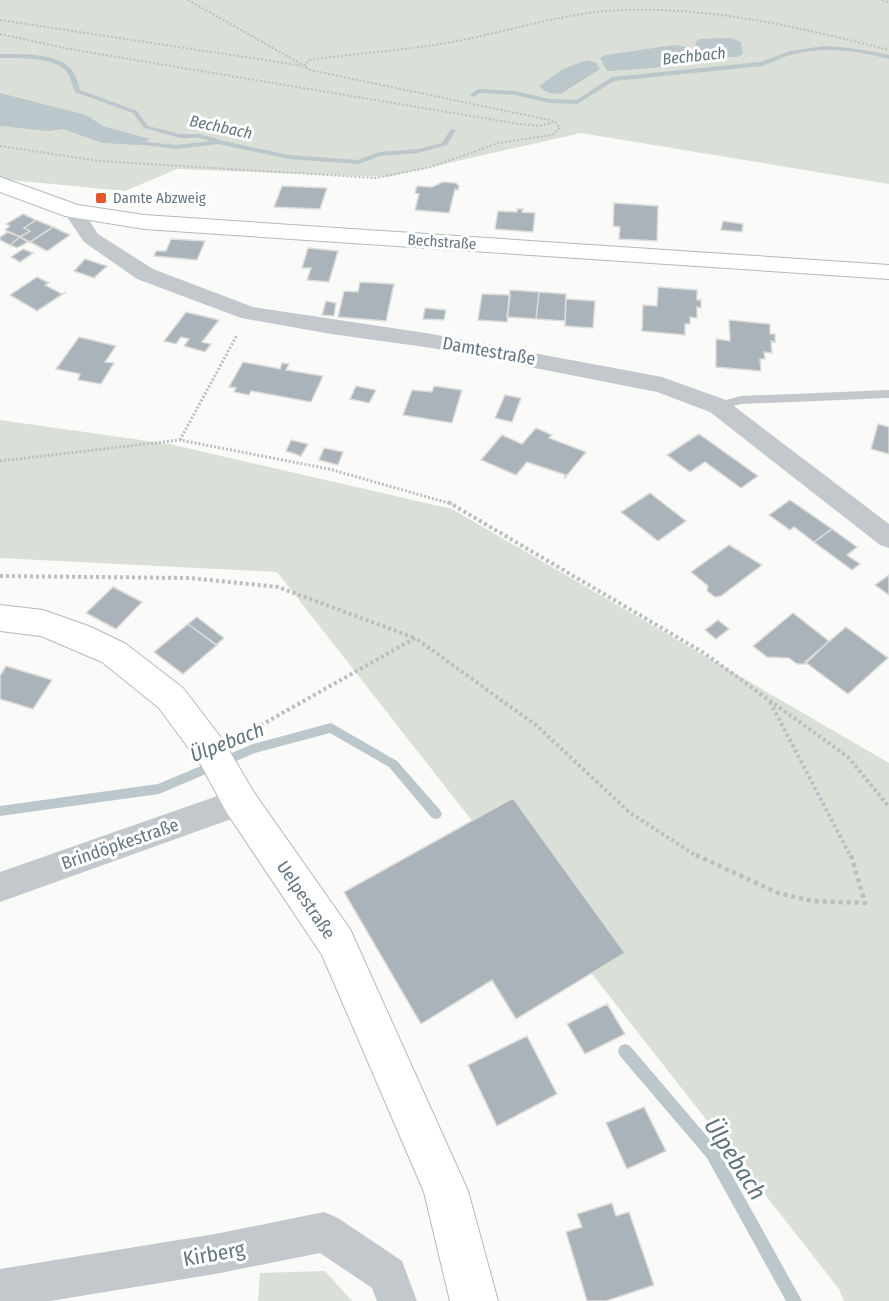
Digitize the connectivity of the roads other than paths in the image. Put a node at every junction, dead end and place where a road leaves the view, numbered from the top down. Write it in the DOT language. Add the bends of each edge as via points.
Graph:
graph roads {
  1 [pos="0,184"];
  2 [pos="73,211"];
  3 [pos="889,272"];
  4 [pos="889,394"];
  5 [pos="718,406"];
  6 [pos="889,538"];
  7 [pos="0,618"];
  8 [pos="223,773"];
  9 [pos="0,887"];
  10 [pos="0,1289"];
  11 [pos="397,1301"];
  12 [pos="474,1301"];
  1 -- 2 [label="main road, Bechstraße"];
  2 -- 3 [label="main road, Bechstraße" via="144,222"];
  2 -- 5 [label="street, Damtestraße" via="91,238 145,274 249,313 432,341 662,385"];
  4 -- 5 [label="lane" via="741,400"];
  5 -- 6 [label="street, Damtestraße"];
  7 -- 8 [label="main road, Uelpestraße" via="43,622 114,653 171,698"];
  8 -- 9 [label="street, Brindöpkestraße"];
  8 -- 12 [label="main road, Uelpestraße" via="336,942 446,1191"];
  10 -- 11 [label="street, Kirberg" via="324,1232 388,1275"];
}
